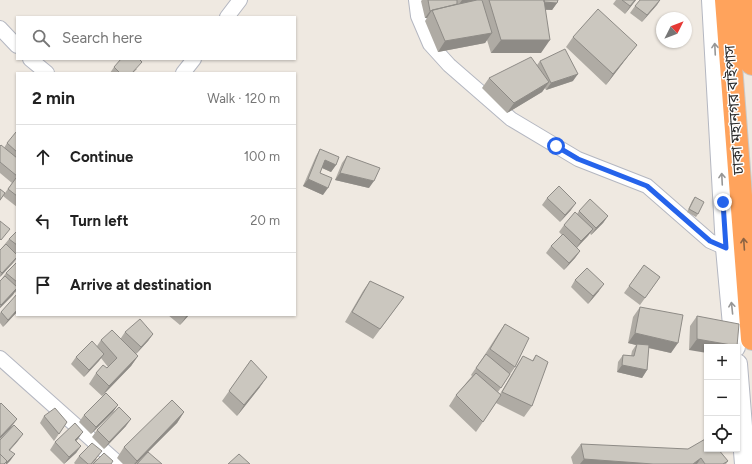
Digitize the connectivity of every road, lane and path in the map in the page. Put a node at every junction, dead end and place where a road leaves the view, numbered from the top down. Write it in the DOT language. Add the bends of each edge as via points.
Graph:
graph roads {
  1 [pos="240,0"];
  2 [pos="416,0"];
  3 [pos="712,0"];
  4 [pos="726,0"];
  5 [pos="747,0"];
  6 [pos="227,16"];
  7 [pos="0,28"];
  8 [pos="16,45"];
  9 [pos="31,60"];
  10 [pos="193,60"];
  11 [pos="752,64"];
  12 [pos="46,72"];
  13 [pos="184,72"];
  14 [pos="726,248"];
  15 [pos="752,339"];
  16 [pos="735,344"];
  17 [pos="0,358"];
  18 [pos="738,380"];
  19 [pos="119,464"];
  20 [pos="745,464"];
  1 -- 6 [label="street"];
  2 -- 14 [label="street" via="418,16 430,44 449,65 511,119 578,159 647,186 710,241"];
  14 -- 3 [label="main road, one-way"];
  15 -- 4 [label="highway, ঢাকা মহানগর বাইপাস, one-way"];
  5 -- 11 [label="highway"];
  7 -- 8 [label="street"];
  9 -- 12 [label="street"];
  10 -- 13 [label="street"];
  16 -- 14 [label="main road, one-way"];
  17 -- 19 [label="street"];
  18 -- 20 [label="main road"];
}
